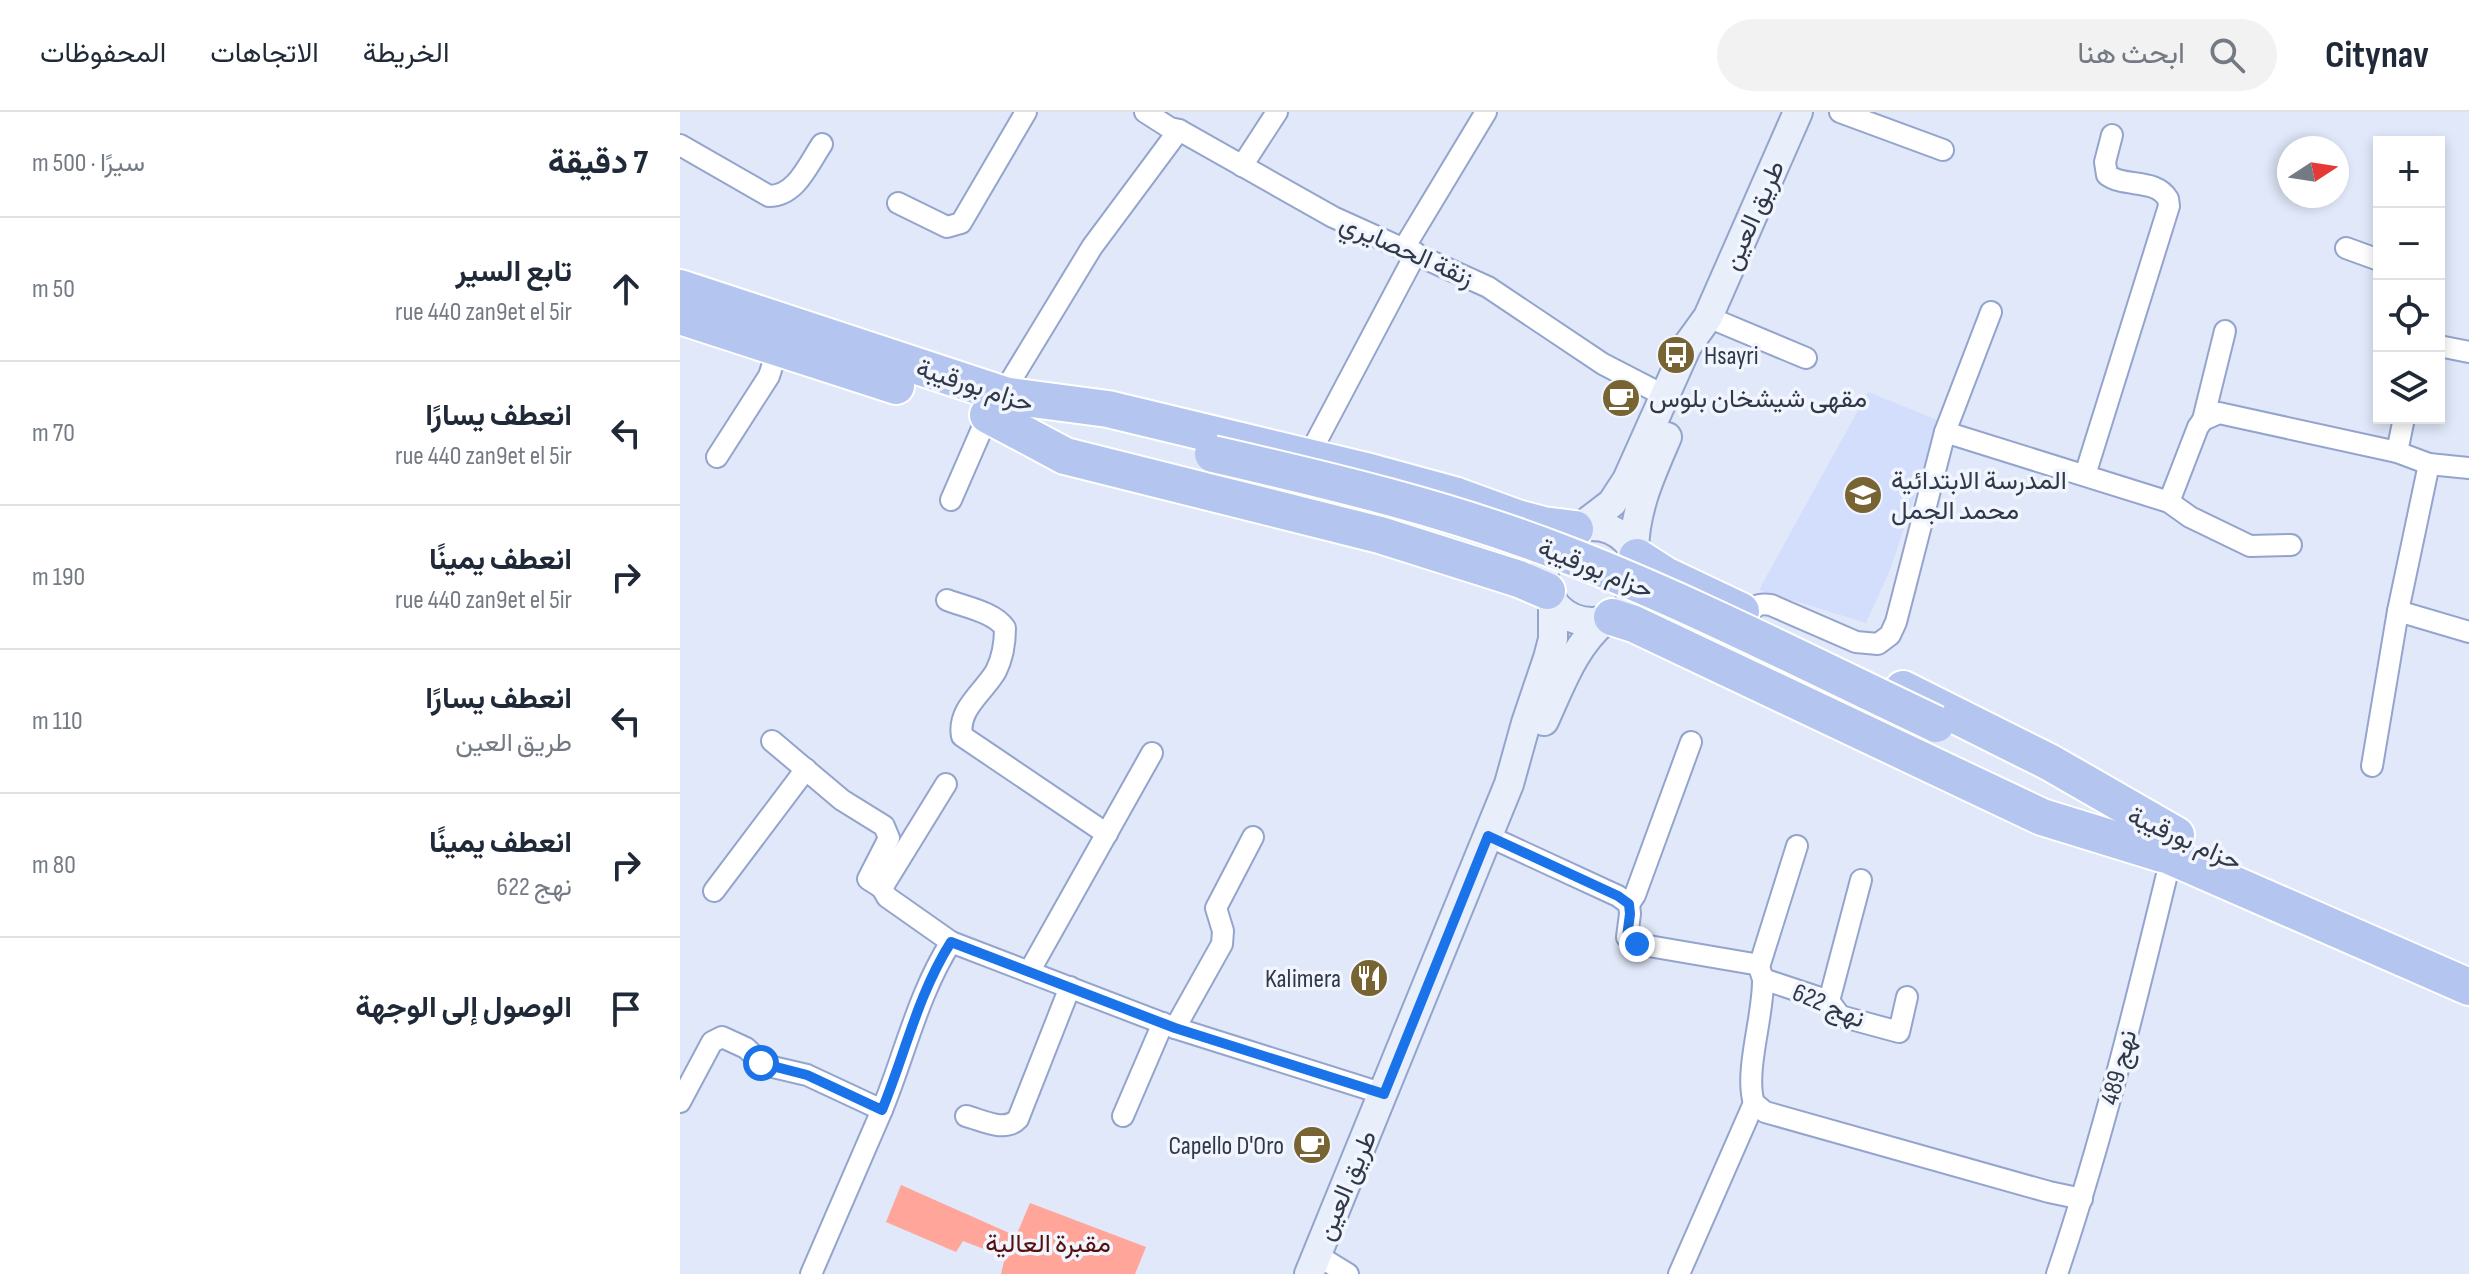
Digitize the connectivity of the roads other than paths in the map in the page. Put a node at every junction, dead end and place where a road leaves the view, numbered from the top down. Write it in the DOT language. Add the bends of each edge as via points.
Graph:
graph roads {
  1 [pos="1026,112"];
  2 [pos="1145,112"];
  3 [pos="1277,112"];
  4 [pos="1486,112"];
  5 [pos="1798,112"];
  6 [pos="1840,112"];
  7 [pos="1176,123"];
  8 [pos="2112,135"];
  9 [pos="822,144"];
  10 [pos="680,145"];
  11 [pos="1943,150"];
  12 [pos="1242,166"];
  13 [pos="898,203"];
  14 [pos="2346,248"];
  15 [pos="1410,250"];
  16 [pos="2373,258"];
  17 [pos="680,288"];
  18 [pos="1991,312"];
  19 [pos="680,316"];
  20 [pos="1708,317"];
  21 [pos="2225,331"];
  22 [pos="2445,347"];
  23 [pos="778,348"];
  24 [pos="2469,352"];
  25 [pos="1806,358"];
  26 [pos="1665,396"];
  27 [pos="995,405"];
  28 [pos="2203,420"];
  29 [pos="2403,424"];
  30 [pos="1945,432"];
  31 [pos="2397,452"];
  32 [pos="717,457"];
  33 [pos="1308,457"];
  34 [pos="2429,464"];
  35 [pos="2469,468"];
  36 [pos="2085,475"];
  37 [pos="951,500"];
  38 [pos="2169,502"];
  39 [pos="1578,528"];
  40 [pos="2291,545"];
  41 [pos="1635,553"];
  42 [pos="1550,596"];
  43 [pos="947,600"];
  44 [pos="2398,611"];
  45 [pos="1748,615"];
  46 [pos="1608,618"];
  47 [pos="2469,632"];
  48 [pos="772,741"];
  49 [pos="1691,742"];
  50 [pos="1152,753"];
  51 [pos="2372,766"];
  52 [pos="806,769"];
  53 [pos="946,784"];
  54 [pos="1509,784"];
  55 [pos="1107,834"];
  56 [pos="1488,836"];
  57 [pos="1253,837"];
  58 [pos="1797,846"];
  59 [pos="2170,849"];
  60 [pos="1861,880"];
  61 [pos="882,888"];
  62 [pos="714,891"];
  63 [pos="1629,904"];
  64 [pos="951,942"];
  65 [pos="2469,964"];
  66 [pos="1029,972"];
  67 [pos="1761,973"];
  68 [pos="1070,987"];
  69 [pos="2469,987"];
  70 [pos="1907,997"];
  71 [pos="1829,1001"];
  72 [pos="1169,1025"];
  73 [pos="1384,1094"];
  74 [pos="680,1102"];
  75 [pos="1754,1103"];
  76 [pos="882,1110"];
  77 [pos="966,1116"];
  78 [pos="1123,1116"];
  79 [pos="2082,1199"];
  80 [pos="1313,1264"];
  81 [pos="811,1274"];
  82 [pos="1348,1274"];
  83 [pos="1679,1274"];
  84 [pos="2057,1274"];
  1 -- 13 [label="street" via="961,223 947,227"];
  2 -- 7 [label="street, زنقة الحصايري"];
  3 -- 12 [label="street"];
  4 -- 15 [label="street"];
  5 -- 20 [label="main road, طريق العين"];
  6 -- 11 [label="street"];
  7 -- 12 [label="street, زنقة الحصايري"];
  7 -- 27 [label="street"];
  8 -- 36 [label="street" via="2107,175 2160,190 2169,206"];
  9 -- 10 [label="street" via="795,185 781,196 769,196"];
  12 -- 15 [label="street, زنقة الحصايري" via="1333,217"];
  14 -- 16 [label="street"];
  15 -- 26 [label="street, زنقة الحصايري" via="1488,287 1603,364"];
  15 -- 33 [label="street"];
  17 -- 27 [label="highway, حزام بورقيبة"];
  18 -- 30 [label="street"];
  19 -- 23 [label="highway, حزام بورقيبة"];
  20 -- 25 [label="street"];
  20 -- 26 [label="main road, طريق العين" via="1687,346"];
  20 -- 41 [label="main road, طريق العين" via="1703,354 1638,507"];
  21 -- 28 [label="street"];
  22 -- 24 [label="street"];
  23 -- 27 [label="highway, حزام بورقيبة"];
  23 -- 32 [label="street" via="769,376"];
  26 -- 39 [label="main road, طريق العين" via="1612,503"];
  27 -- 33 [label="highway" via="1108,409"];
  27 -- 37 [label="street"];
  27 -- 42 [label="highway" via="1065,456 1380,535 1519,579"];
  27 -- 59 [label="highway, حزام بورقيبة" via="1211,464 1557,575 1932,733"];
  28 -- 31 [label="street" via="2219,413"];
  28 -- 38 [label="street"];
  29 -- 31 [label="street"];
  30 -- 36 [label="street"];
  30 -- 45 [label="street" via="1890,635 1878,644 1856,642 1771,605 1753,607"];
  31 -- 34 [label="street"];
  33 -- 39 [label="highway" via="1454,495 1543,525"];
  34 -- 35 [label="street"];
  34 -- 44 [label="street"];
  36 -- 38 [label="street"];
  38 -- 40 [label="street" via="2250,546"];
  39 -- 41 [label="main road" via="1612,529"];
  39 -- 42 [label="main road" via="1554,544 1546,558"];
  41 -- 45 [label="highway" via="1665,575"];
  41 -- 46 [label="main road" via="1640,579 1636,594"];
  42 -- 46 [label="main road" via="1569,616 1585,621"];
  42 -- 54 [label="main road, طريق العين" via="1551,649"];
  43 -- 55 [label="street" via="1005,628 998,668 965,713 962,736"];
  44 -- 47 [label="street"];
  44 -- 51 [label="street"];
  45 -- 59 [label="highway" via="2036,755"];
  46 -- 54 [label="main road, طريق العين" via="1579,648"];
  46 -- 59 [label="highway" via="1634,624 1787,694 2042,817"];
  48 -- 52 [label="street"];
  49 -- 63 [label="street, نهج 622"];
  50 -- 55 [label="street"];
  52 -- 61 [label="street" via="884,826 889,838 868,879"];
  52 -- 62 [label="street"];
  53 -- 61 [label="street"];
  54 -- 56 [label="main road, طريق العين"];
  55 -- 66 [label="street"];
  56 -- 63 [label="street"];
  56 -- 73 [label="main road, طريق العين"];
  57 -- 72 [label="street" via="1216,908 1222,944"];
  58 -- 67 [label="street"];
  59 -- 65 [label="highway, حزام بورقيبة"];
  59 -- 69 [label="highway, حزام بورقيبة"];
  59 -- 79 [label="street, نهج 489"];
  60 -- 71 [label="street"];
  61 -- 64 [label="street" via="887,897"];
  63 -- 67 [label="street, نهج 622" via="1628,939 1637,944"];
  64 -- 66 [label="street"];
  64 -- 76 [label="street" via="921,998"];
  66 -- 68 [label="street"];
  67 -- 71 [label="street, نهج 622"];
  67 -- 75 [label="street" via="1764,997 1751,1081"];
  68 -- 72 [label="street"];
  68 -- 77 [label="street" via="1018,1119 1006,1127"];
  70 -- 71 [label="street, نهج 622" via="1899,1032 1840,1016"];
  72 -- 73 [label="street"];
  72 -- 78 [label="street"];
  73 -- 80 [label="main road, طريق العين"];
  74 -- 76 [label="street" via="712,1042 722,1037 746,1048 764,1065 807,1075"];
  75 -- 79 [label="street" via="1765,1112"];
  75 -- 83 [label="street"];
  76 -- 81 [label="street"];
  79 -- 84 [label="street, نهج 489"];
  80 -- 82 [label="street"];
}
